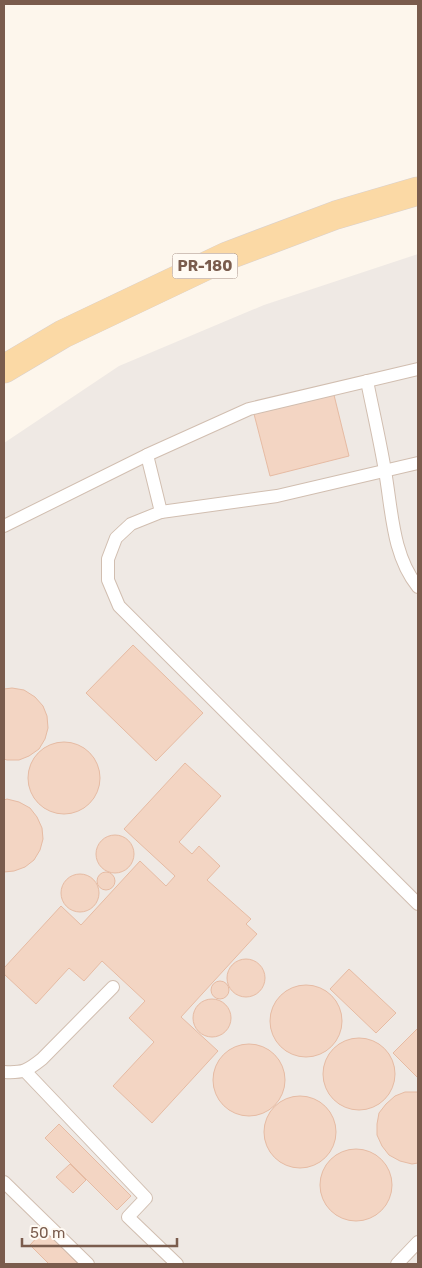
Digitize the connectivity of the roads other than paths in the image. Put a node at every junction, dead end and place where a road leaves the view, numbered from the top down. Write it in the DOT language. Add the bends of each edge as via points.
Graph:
graph roads {
  1 [pos="418,191"];
  2 [pos="4,369"];
  3 [pos="418,369"];
  4 [pos="367,381"];
  5 [pos="147,455"];
  6 [pos="418,463"];
  7 [pos="385,471"];
  8 [pos="161,512"];
  9 [pos="4,526"];
  10 [pos="418,587"];
  11 [pos="418,904"];
  12 [pos="113,986"];
  13 [pos="25,1071"];
  14 [pos="4,1072"];
  15 [pos="4,1182"];
  16 [pos="418,1242"];
  17 [pos="88,1264"];
  18 [pos="177,1264"];
  19 [pos="397,1264"];
  1 -- 2 [label="main road, PR-180" via="336,215 226,256 63,334"];
  3 -- 4 [label="lane"];
  4 -- 5 [label="lane" via="248,409"];
  4 -- 7 [label="lane"];
  5 -- 8 [label="lane"];
  5 -- 9 [label="lane"];
  6 -- 7 [label="lane"];
  7 -- 8 [label="lane" via="276,496"];
  7 -- 10 [label="lane" via="400,555"];
  8 -- 11 [label="lane" via="131,524 116,538 108,559 108,580 119,606"];
  12 -- 13 [label="lane" via="42,1059"];
  13 -- 14 [label="lane"];
  13 -- 18 [label="lane" via="146,1198 128,1217"];
  15 -- 17 [label="lane"];
  16 -- 19 [label="lane"];
}
